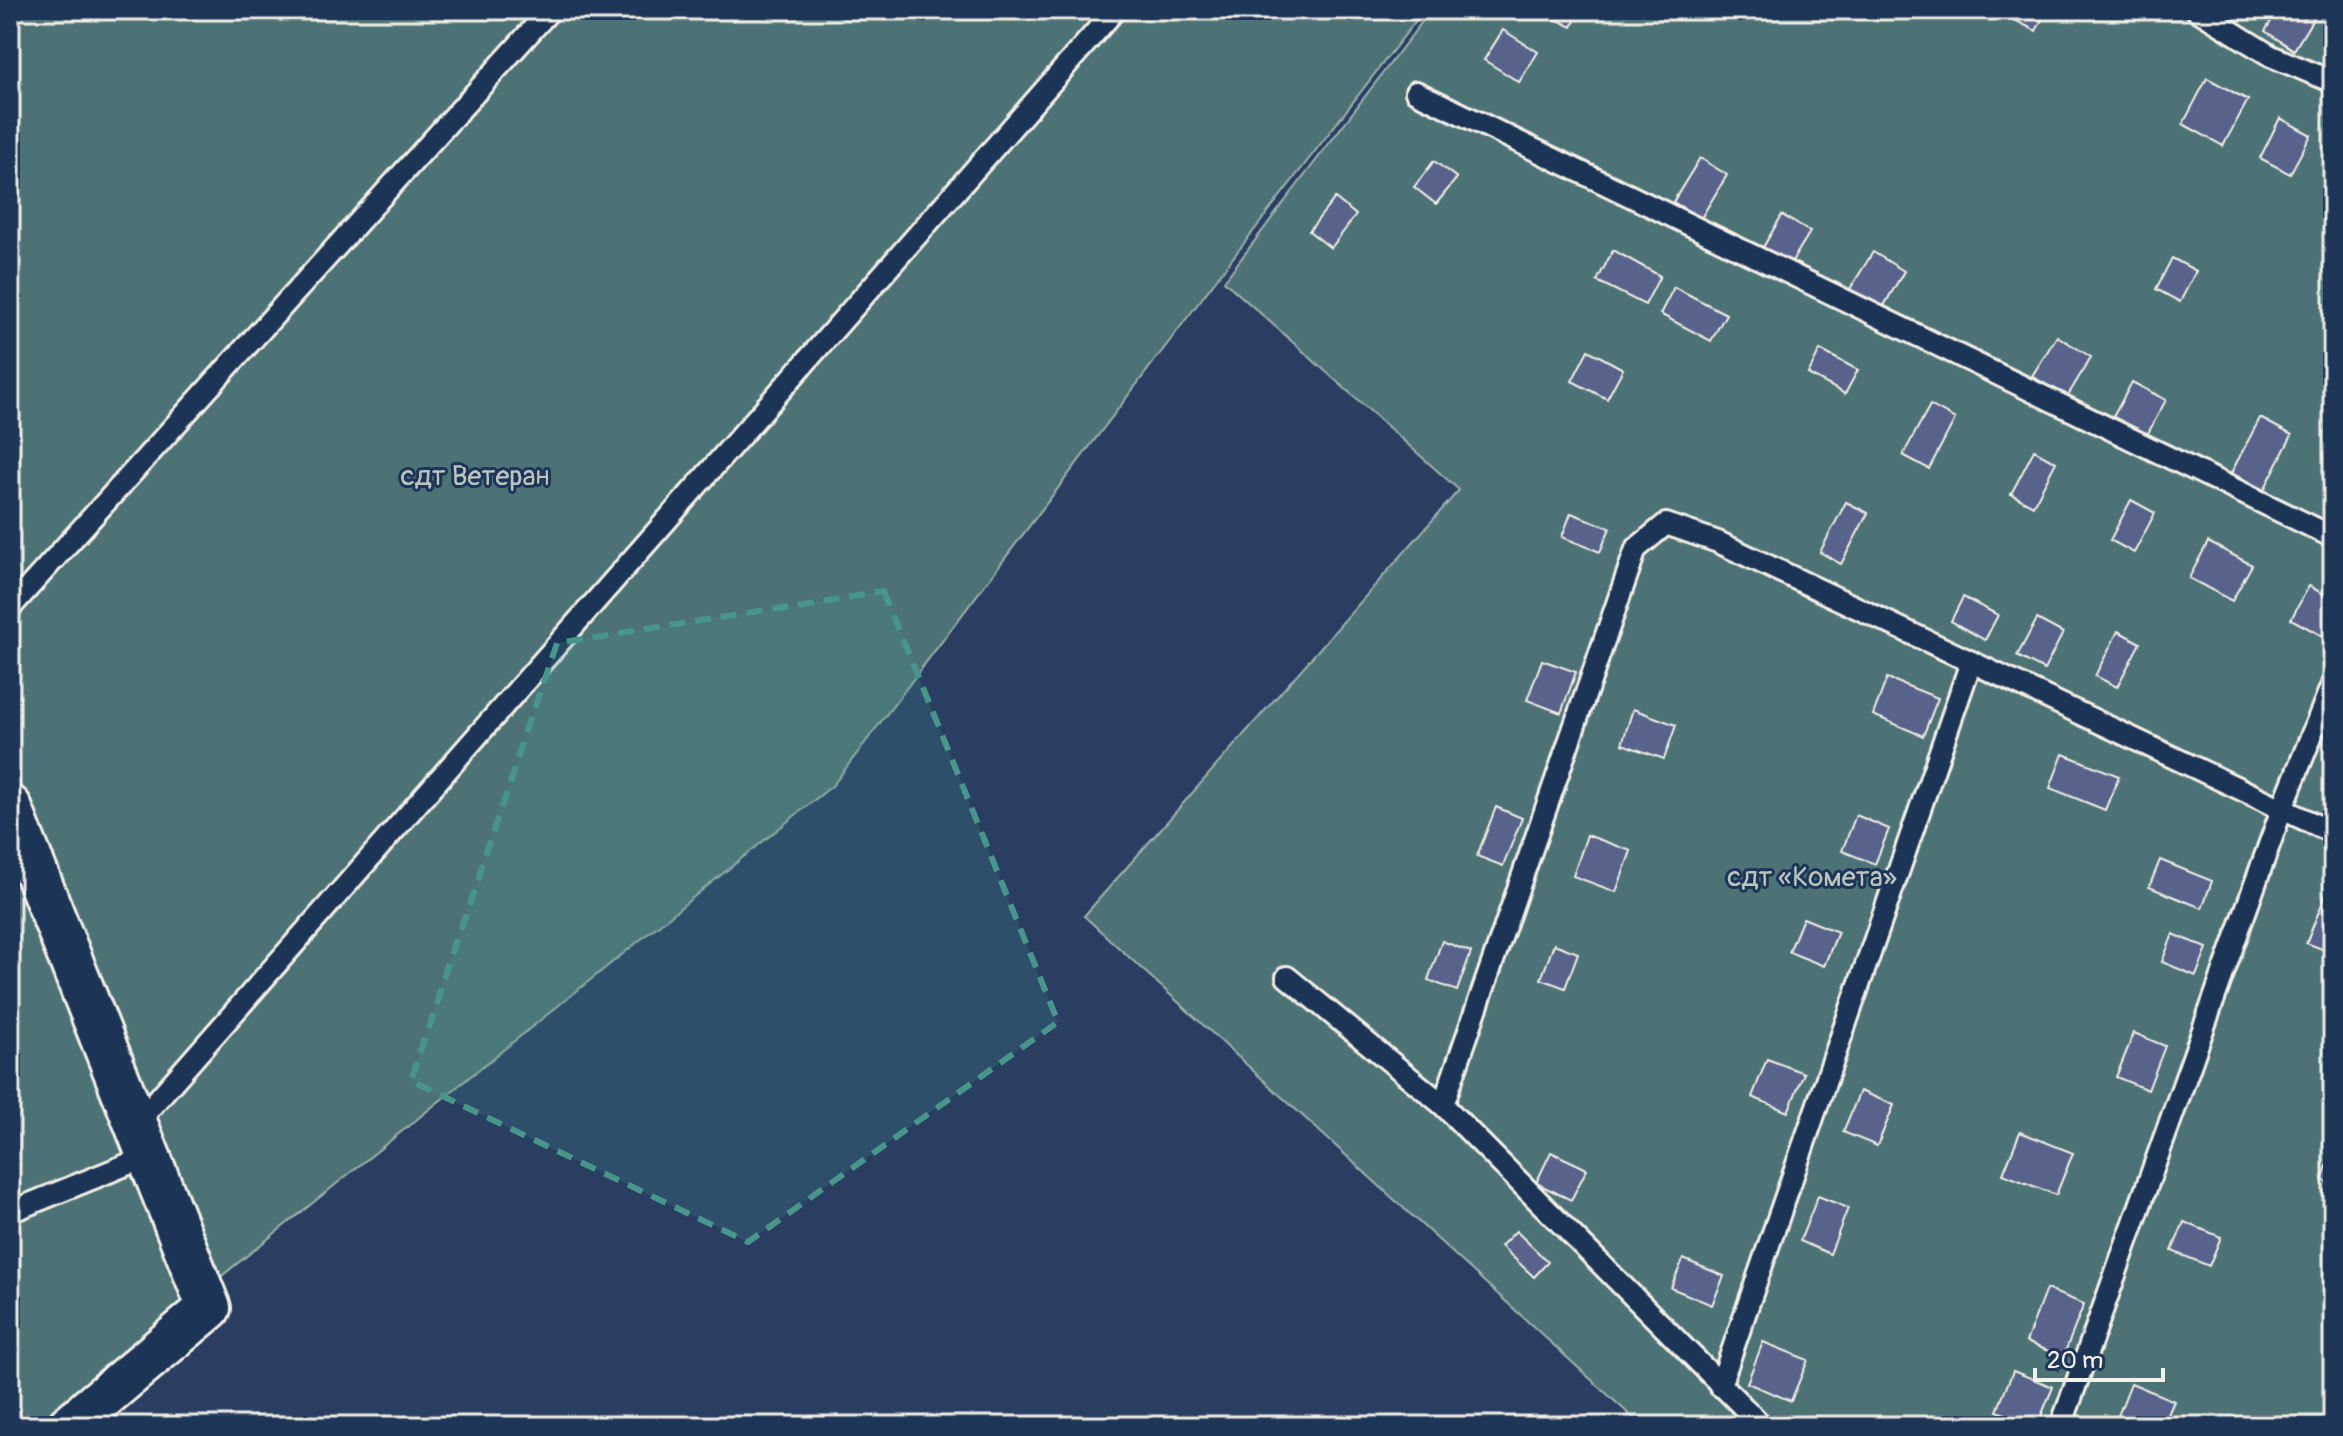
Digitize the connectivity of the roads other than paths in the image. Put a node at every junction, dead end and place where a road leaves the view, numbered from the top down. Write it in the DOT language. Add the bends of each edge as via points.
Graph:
graph roads {
  1 [pos="550,10"];
  2 [pos="1115,10"];
  3 [pos="2197,10"];
  4 [pos="2333,82"];
  5 [pos="1416,92"];
  6 [pos="2333,537"];
  7 [pos="10,608"];
  8 [pos="1971,662"];
  9 [pos="2333,682"];
  10 [pos="10,807"];
  11 [pos="2282,809"];
  12 [pos="2333,833"];
  13 [pos="1287,977"];
  14 [pos="1443,1105"];
  15 [pos="142,1140"];
  16 [pos="10,1212"];
  17 [pos="1720,1386"];
  18 [pos="69,1426"];
  19 [pos="1762,1426"];
  20 [pos="2061,1426"];
  1 -- 7 [label="lane"];
  2 -- 15 [label="lane"];
  3 -- 4 [label="lane" via="2271,56"];
  5 -- 6 [label="lane"];
  8 -- 11 [label="lane"];
  8 -- 14 [label="lane" via="1718,542 1666,524 1656,532 1636,549"];
  8 -- 17 [label="lane"];
  9 -- 11 [label="lane"];
  10 -- 15 [label="street"];
  11 -- 12 [label="lane"];
  11 -- 20 [label="lane"];
  13 -- 14 [label="lane"];
  14 -- 17 [label="lane"];
  15 -- 16 [label="lane"];
  15 -- 18 [label="street" via="209,1308"];
  17 -- 19 [label="lane"];
}
